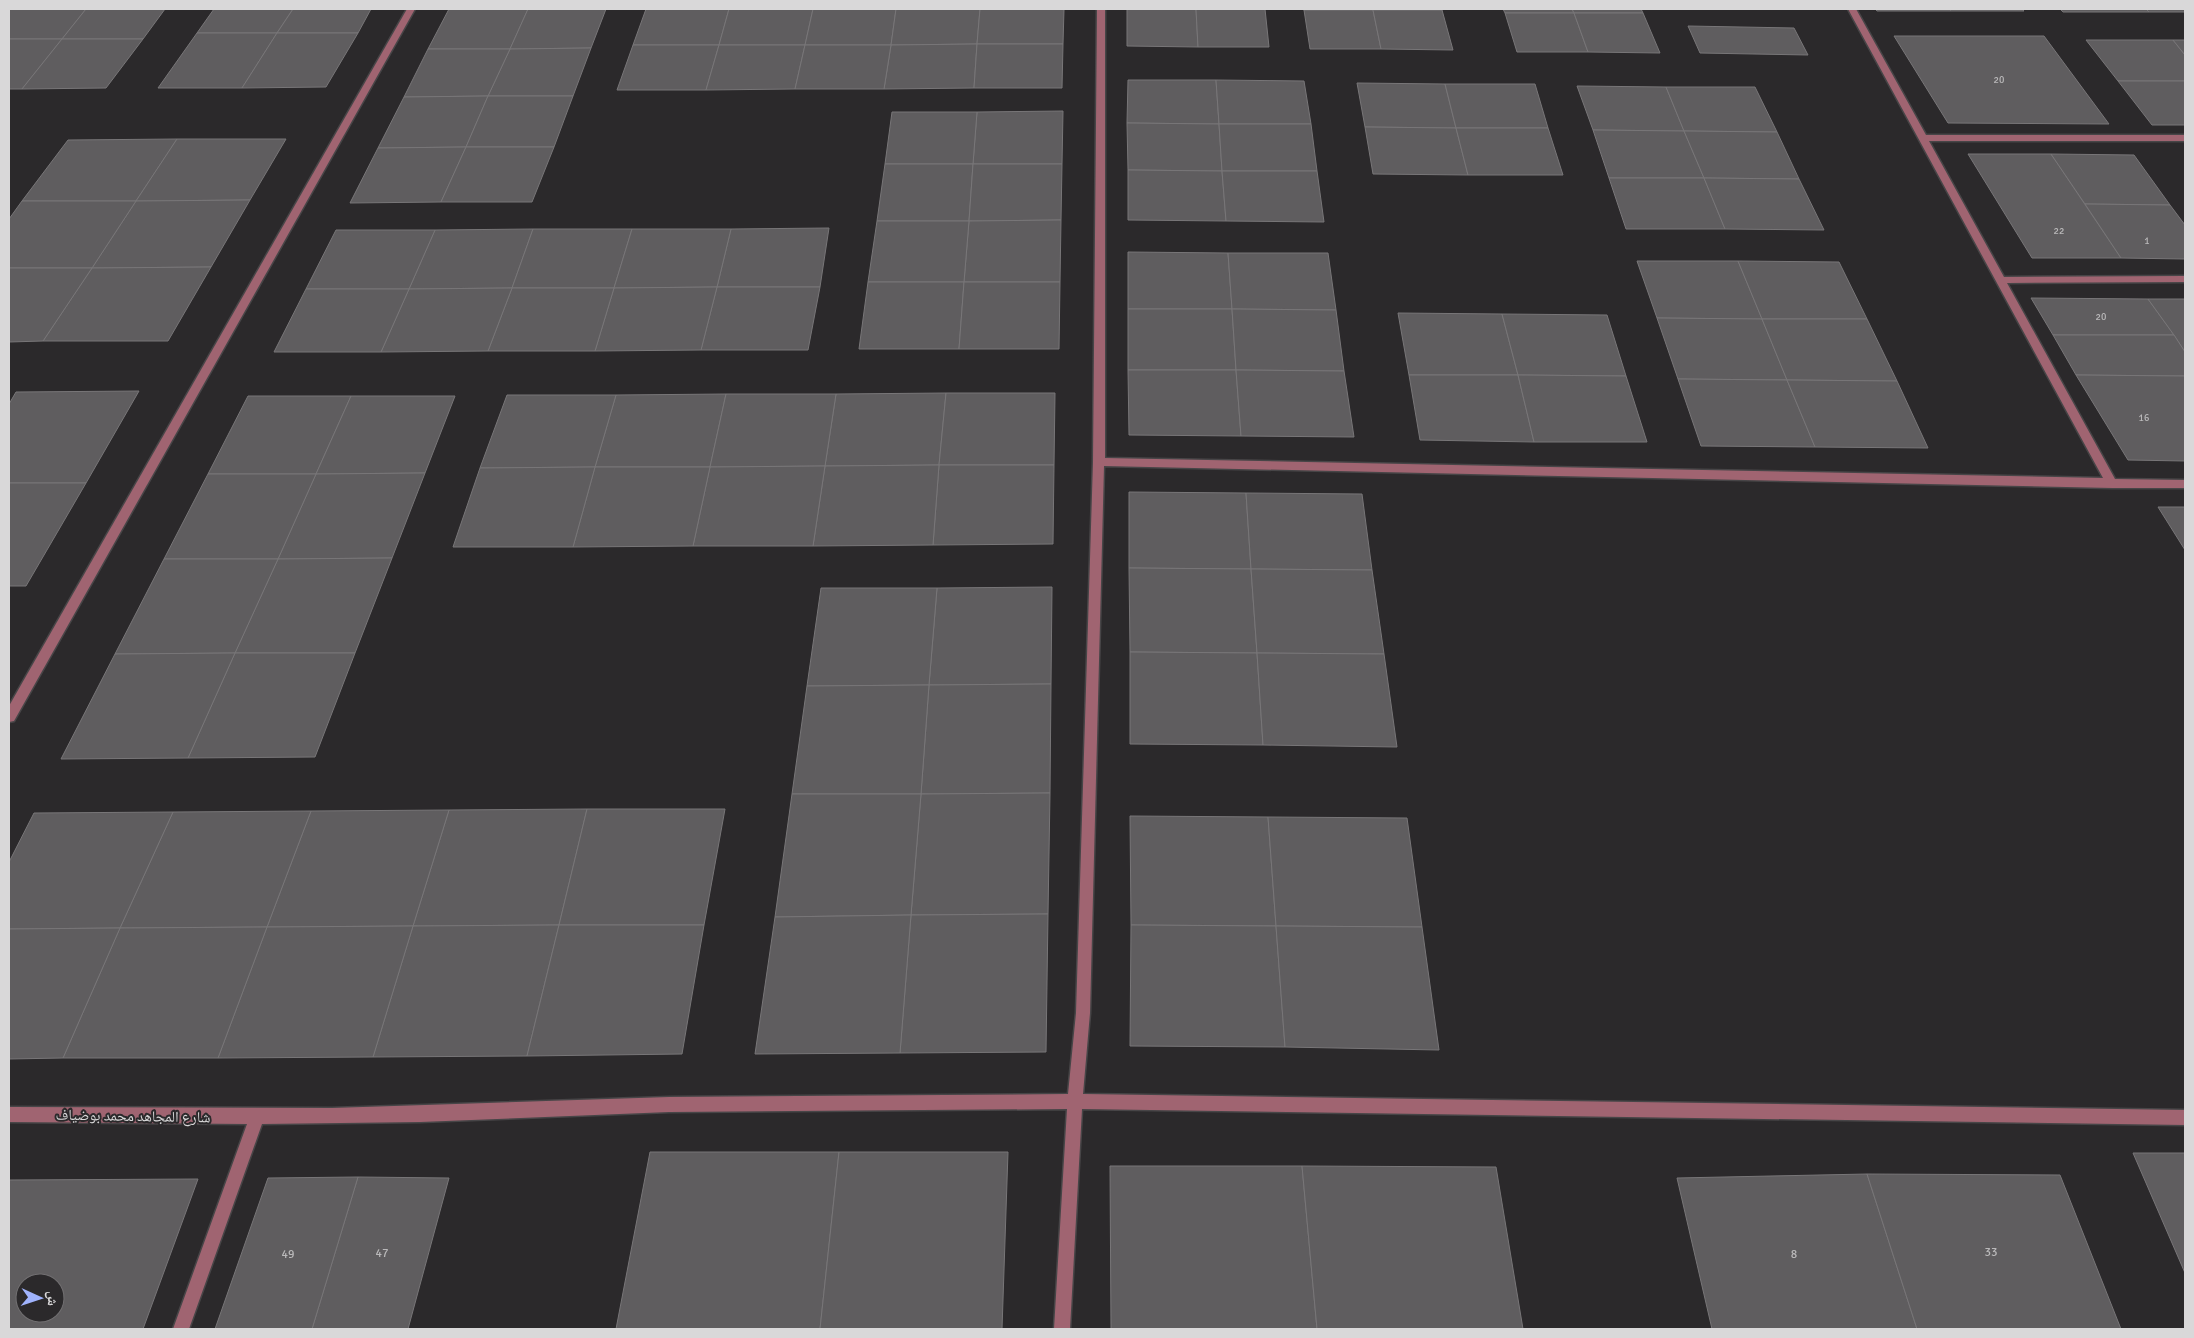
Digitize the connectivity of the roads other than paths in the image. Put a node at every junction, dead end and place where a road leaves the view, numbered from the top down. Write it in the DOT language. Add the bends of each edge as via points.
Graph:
graph roads {
  1 [pos="411,9"];
  2 [pos="1102,9"];
  3 [pos="1852,9"];
  4 [pos="1924,138"];
  5 [pos="2185,138"];
  6 [pos="2185,279"];
  7 [pos="2001,280"];
  8 [pos="1099,462"];
  9 [pos="2112,484"];
  10 [pos="2185,484"];
  11 [pos="9,717"];
  12 [pos="1075,1101"];
  13 [pos="9,1114"];
  14 [pos="257,1117"];
  15 [pos="2185,1118"];
  16 [pos="181,1329"];
  17 [pos="1062,1329"];
  1 -- 11 [label="street"];
  2 -- 8 [label="street"];
  3 -- 4 [label="street"];
  4 -- 5 [label="street"];
  4 -- 7 [label="street"];
  6 -- 7 [label="street"];
  7 -- 9 [label="street"];
  8 -- 9 [label="street"];
  8 -- 12 [label="street" via="1083,1013"];
  9 -- 10 [label="street"];
  12 -- 14 [label="street, شارع المجاهد محمد بوضياف" via="982,1105 708,1104"];
  12 -- 15 [label="street, شارع المجاهد محمد بوضياف"];
  12 -- 17 [label="street"];
  13 -- 14 [label="street, شارع المجاهد محمد بوضياف"];
  14 -- 16 [label="street"];
}
